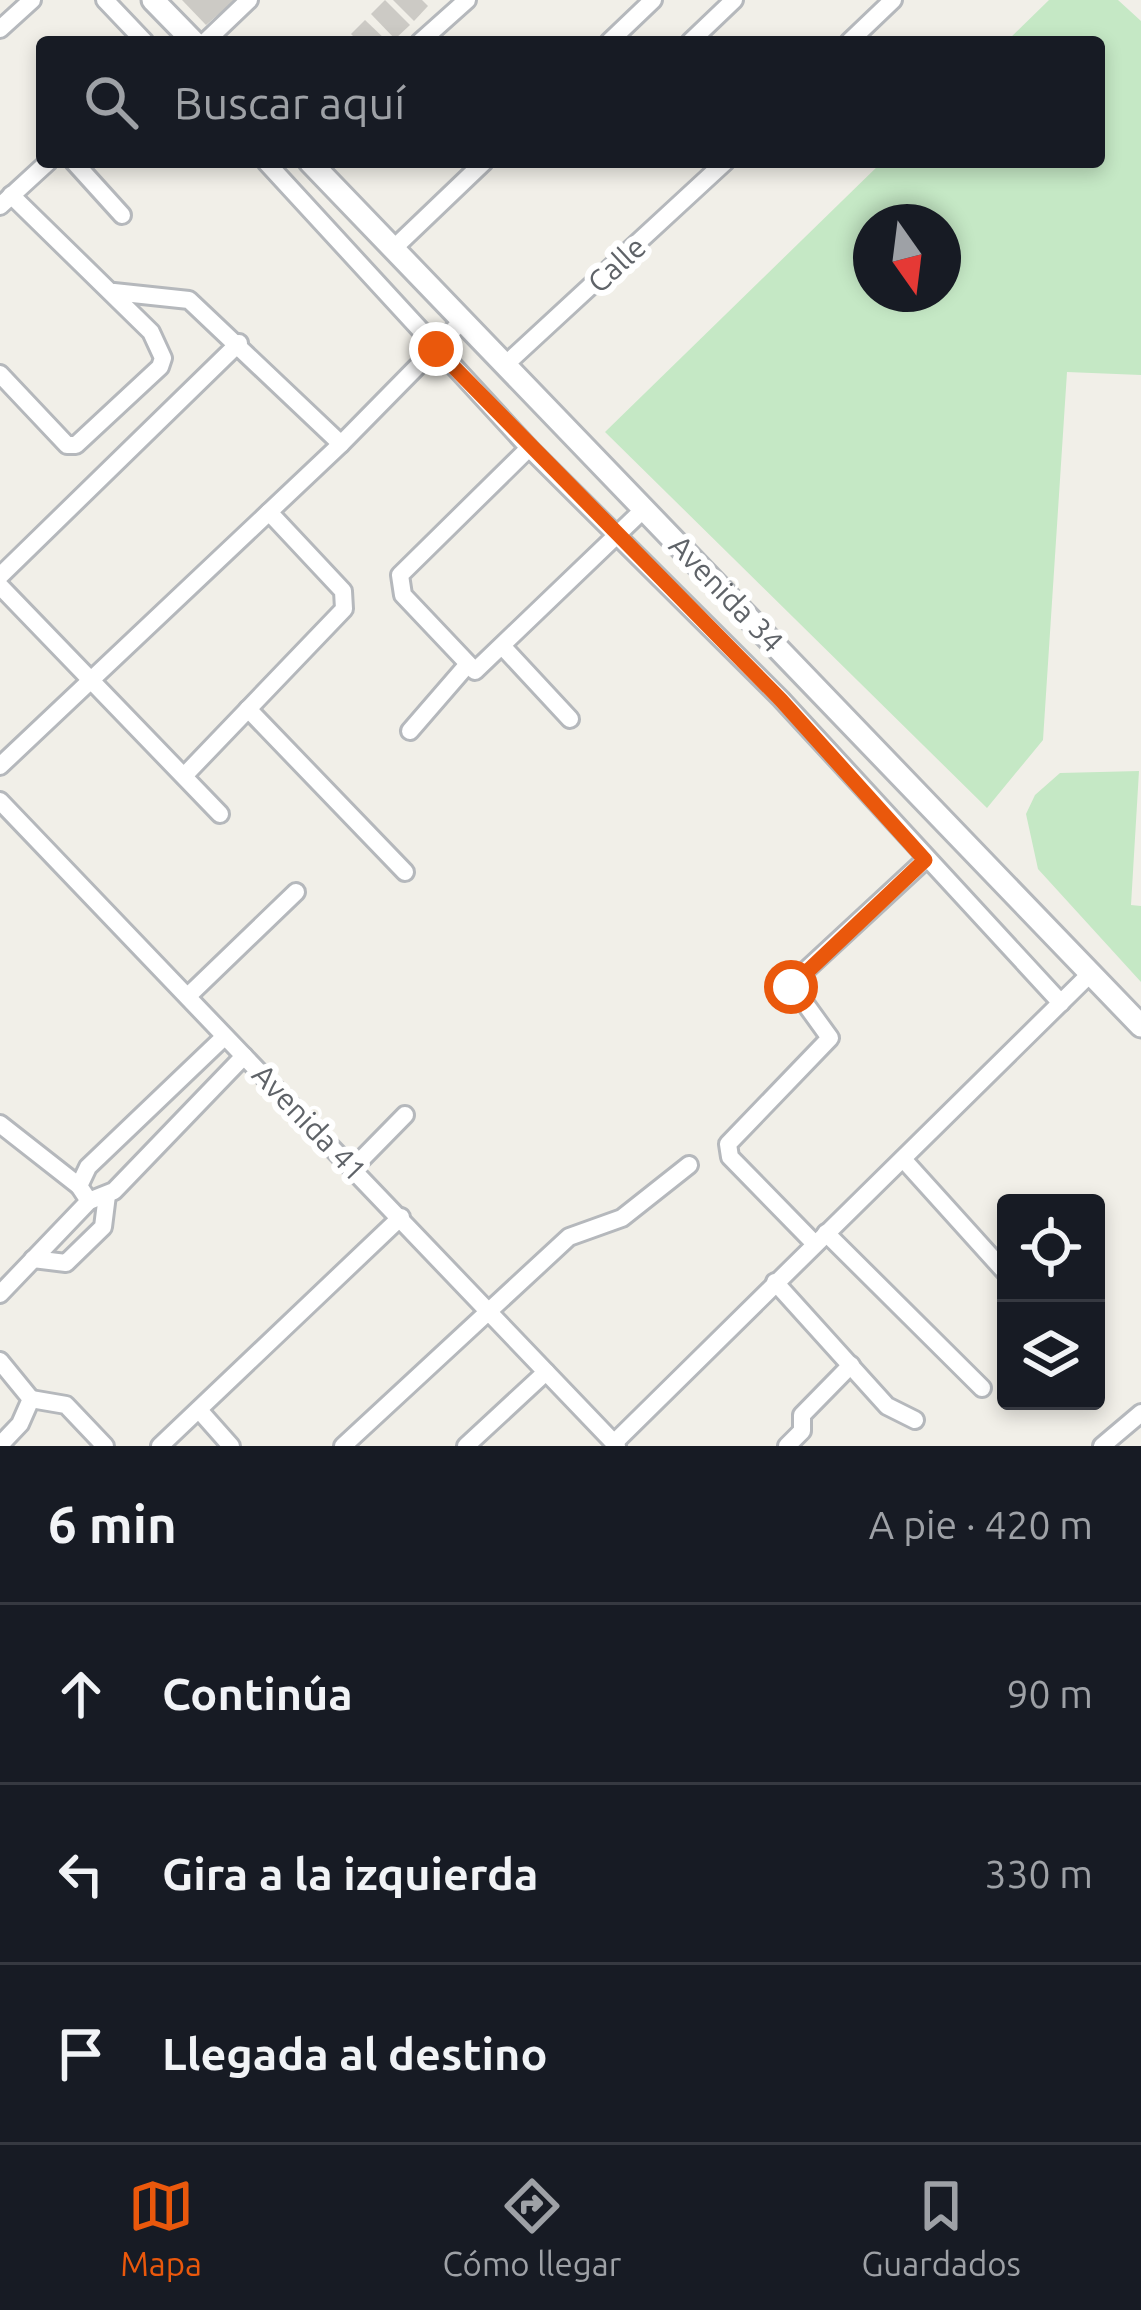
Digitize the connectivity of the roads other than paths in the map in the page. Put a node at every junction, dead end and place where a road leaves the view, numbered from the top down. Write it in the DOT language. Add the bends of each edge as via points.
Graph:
graph roads {
  1 [pos="32,0"];
  2 [pos="105,0"];
  3 [pos="153,0"];
  4 [pos="249,0"];
  5 [pos="467,0"];
  6 [pos="653,0"];
  7 [pos="734,0"];
  8 [pos="893,0"];
  9 [pos="0,29"];
  10 [pos="139,36"];
  11 [pos="182,36"];
  12 [pos="211,36"];
  13 [pos="427,36"];
  14 [pos="616,36"];
  15 [pos="696,36"];
  16 [pos="855,36"];
  17 [pos="42,168"];
  18 [pos="79,168"];
  19 [pos="271,168"];
  20 [pos="316,168"];
  21 [pos="478,168"];
  22 [pos="712,168"];
  23 [pos="6,201"];
  24 [pos="122,215"];
  25 [pos="393,249"];
  26 [pos="114,292"];
  27 [pos="462,321"];
  28 [pos="238,344"];
  29 [pos="436,349"];
  30 [pos="506,364"];
  31 [pos="0,374"];
  32 [pos="341,445"];
  33 [pos="529,448"];
  34 [pos="644,509"];
  35 [pos="269,512"];
  36 [pos="617,536"];
  37 [pos="0,576"];
  38 [pos="0,586"];
  39 [pos="505,648"];
  40 [pos="468,664"];
  41 [pos="91,678"];
  42 [pos="248,709"];
  43 [pos="570,719"];
  44 [pos="410,731"];
  45 [pos="0,766"];
  46 [pos="184,776"];
  47 [pos="0,801"];
  48 [pos="220,814"];
  49 [pos="925,860"];
  50 [pos="405,872"];
  51 [pos="296,892"];
  52 [pos="1090,974"];
  53 [pos="188,996"];
  54 [pos="1061,1003"];
  55 [pos="1141,1026"];
  56 [pos="222,1039"];
  57 [pos="244,1056"];
  58 [pos="405,1115"];
  59 [pos="0,1124"];
  60 [pos="904,1159"];
  61 [pos="689,1165"];
  62 [pos="353,1168"];
  63 [pos="84,1194"];
  64 [pos="107,1195"];
  65 [pos="401,1217"];
  66 [pos="821,1238"];
  67 [pos="33,1259"];
  68 [pos="997,1263"];
  69 [pos="776,1282"];
  70 [pos="0,1294"];
  71 [pos="488,1310"];
  72 [pos="0,1361"];
  73 [pos="850,1365"];
  74 [pos="546,1372"];
  75 [pos="982,1388"];
  76 [pos="32,1399"];
  77 [pos="199,1410"];
  78 [pos="1141,1414"];
  79 [pos="915,1420"];
  80 [pos="608,1442"];
  81 [pos="0,1445"];
  82 [pos="105,1446"];
  83 [pos="160,1446"];
  84 [pos="231,1446"];
  85 [pos="343,1446"];
  86 [pos="466,1446"];
  87 [pos="787,1446"];
  88 [pos="1102,1446"];
  1 -- 9 [label="street"];
  2 -- 10 [label="street"];
  3 -- 11 [label="street"];
  4 -- 12 [label="street"];
  5 -- 13 [label="street"];
  6 -- 14 [label="street"];
  7 -- 15 [label="street"];
  8 -- 16 [label="street"];
  17 -- 23 [label="street"];
  18 -- 24 [label="street"];
  19 -- 29 [label="street"];
  20 -- 25 [label="street, Avenida 34"];
  21 -- 25 [label="street"];
  22 -- 30 [label="street, Calle"];
  23 -- 26 [label="street"];
  25 -- 27 [label="street, Avenida 34"];
  26 -- 28 [label="street" via="189,300"];
  26 -- 31 [label="street" via="163,358 85,440 67,445"];
  27 -- 29 [label="street"];
  27 -- 30 [label="street, Avenida 34"];
  28 -- 32 [label="street"];
  28 -- 37 [label="street"];
  29 -- 32 [label="street"];
  29 -- 33 [label="street"];
  30 -- 34 [label="street, Avenida 34"];
  32 -- 35 [label="street"];
  33 -- 36 [label="street"];
  33 -- 40 [label="street" via="400,575 403,595"];
  34 -- 36 [label="street"];
  34 -- 52 [label="street, Avenida 34"];
  35 -- 41 [label="street"];
  35 -- 42 [label="street" via="346,600"];
  36 -- 39 [label="street"];
  36 -- 49 [label="street"];
  38 -- 41 [label="street"];
  39 -- 40 [label="street" via="480,672"];
  39 -- 43 [label="street"];
  40 -- 44 [label="street"];
  41 -- 45 [label="street"];
  41 -- 46 [label="street"];
  42 -- 46 [label="street"];
  42 -- 50 [label="street"];
  46 -- 48 [label="street"];
  47 -- 53 [label="street, Avenida 41"];
  49 -- 54 [label="street"];
  49 -- 66 [label="street" via="791,984 830,1038 728,1144 730,1157"];
  51 -- 53 [label="street"];
  52 -- 54 [label="street"];
  52 -- 55 [label="street, Avenida 34"];
  53 -- 56 [label="street, Avenida 41"];
  54 -- 60 [label="street"];
  56 -- 57 [label="street, Avenida 41"];
  56 -- 63 [label="street" via="88,1167"];
  57 -- 62 [label="street, Avenida 41"];
  57 -- 64 [label="street"];
  58 -- 62 [label="street"];
  59 -- 63 [label="street"];
  60 -- 66 [label="street"];
  60 -- 68 [label="street"];
  61 -- 71 [label="street" via="622,1218 569,1238"];
  62 -- 65 [label="street, Avenida 41"];
  63 -- 64 [label="street"];
  63 -- 67 [label="street"];
  64 -- 67 [label="street" via="103,1226 66,1263"];
  65 -- 71 [label="street, Avenida 41"];
  65 -- 77 [label="street"];
  66 -- 69 [label="street"];
  66 -- 75 [label="street"];
  67 -- 70 [label="street"];
  69 -- 73 [label="street"];
  69 -- 80 [label="street"];
  71 -- 74 [label="street, Avenida 41"];
  71 -- 85 [label="street"];
  72 -- 76 [label="street"];
  73 -- 79 [label="street" via="887,1406"];
  73 -- 87 [label="street" via="802,1415 802,1431"];
  74 -- 80 [label="street, Avenida 41"];
  74 -- 86 [label="street"];
  76 -- 81 [label="street"];
  76 -- 82 [label="street" via="66,1405"];
  77 -- 83 [label="street"];
  77 -- 84 [label="street"];
  78 -- 88 [label="street"];
}
